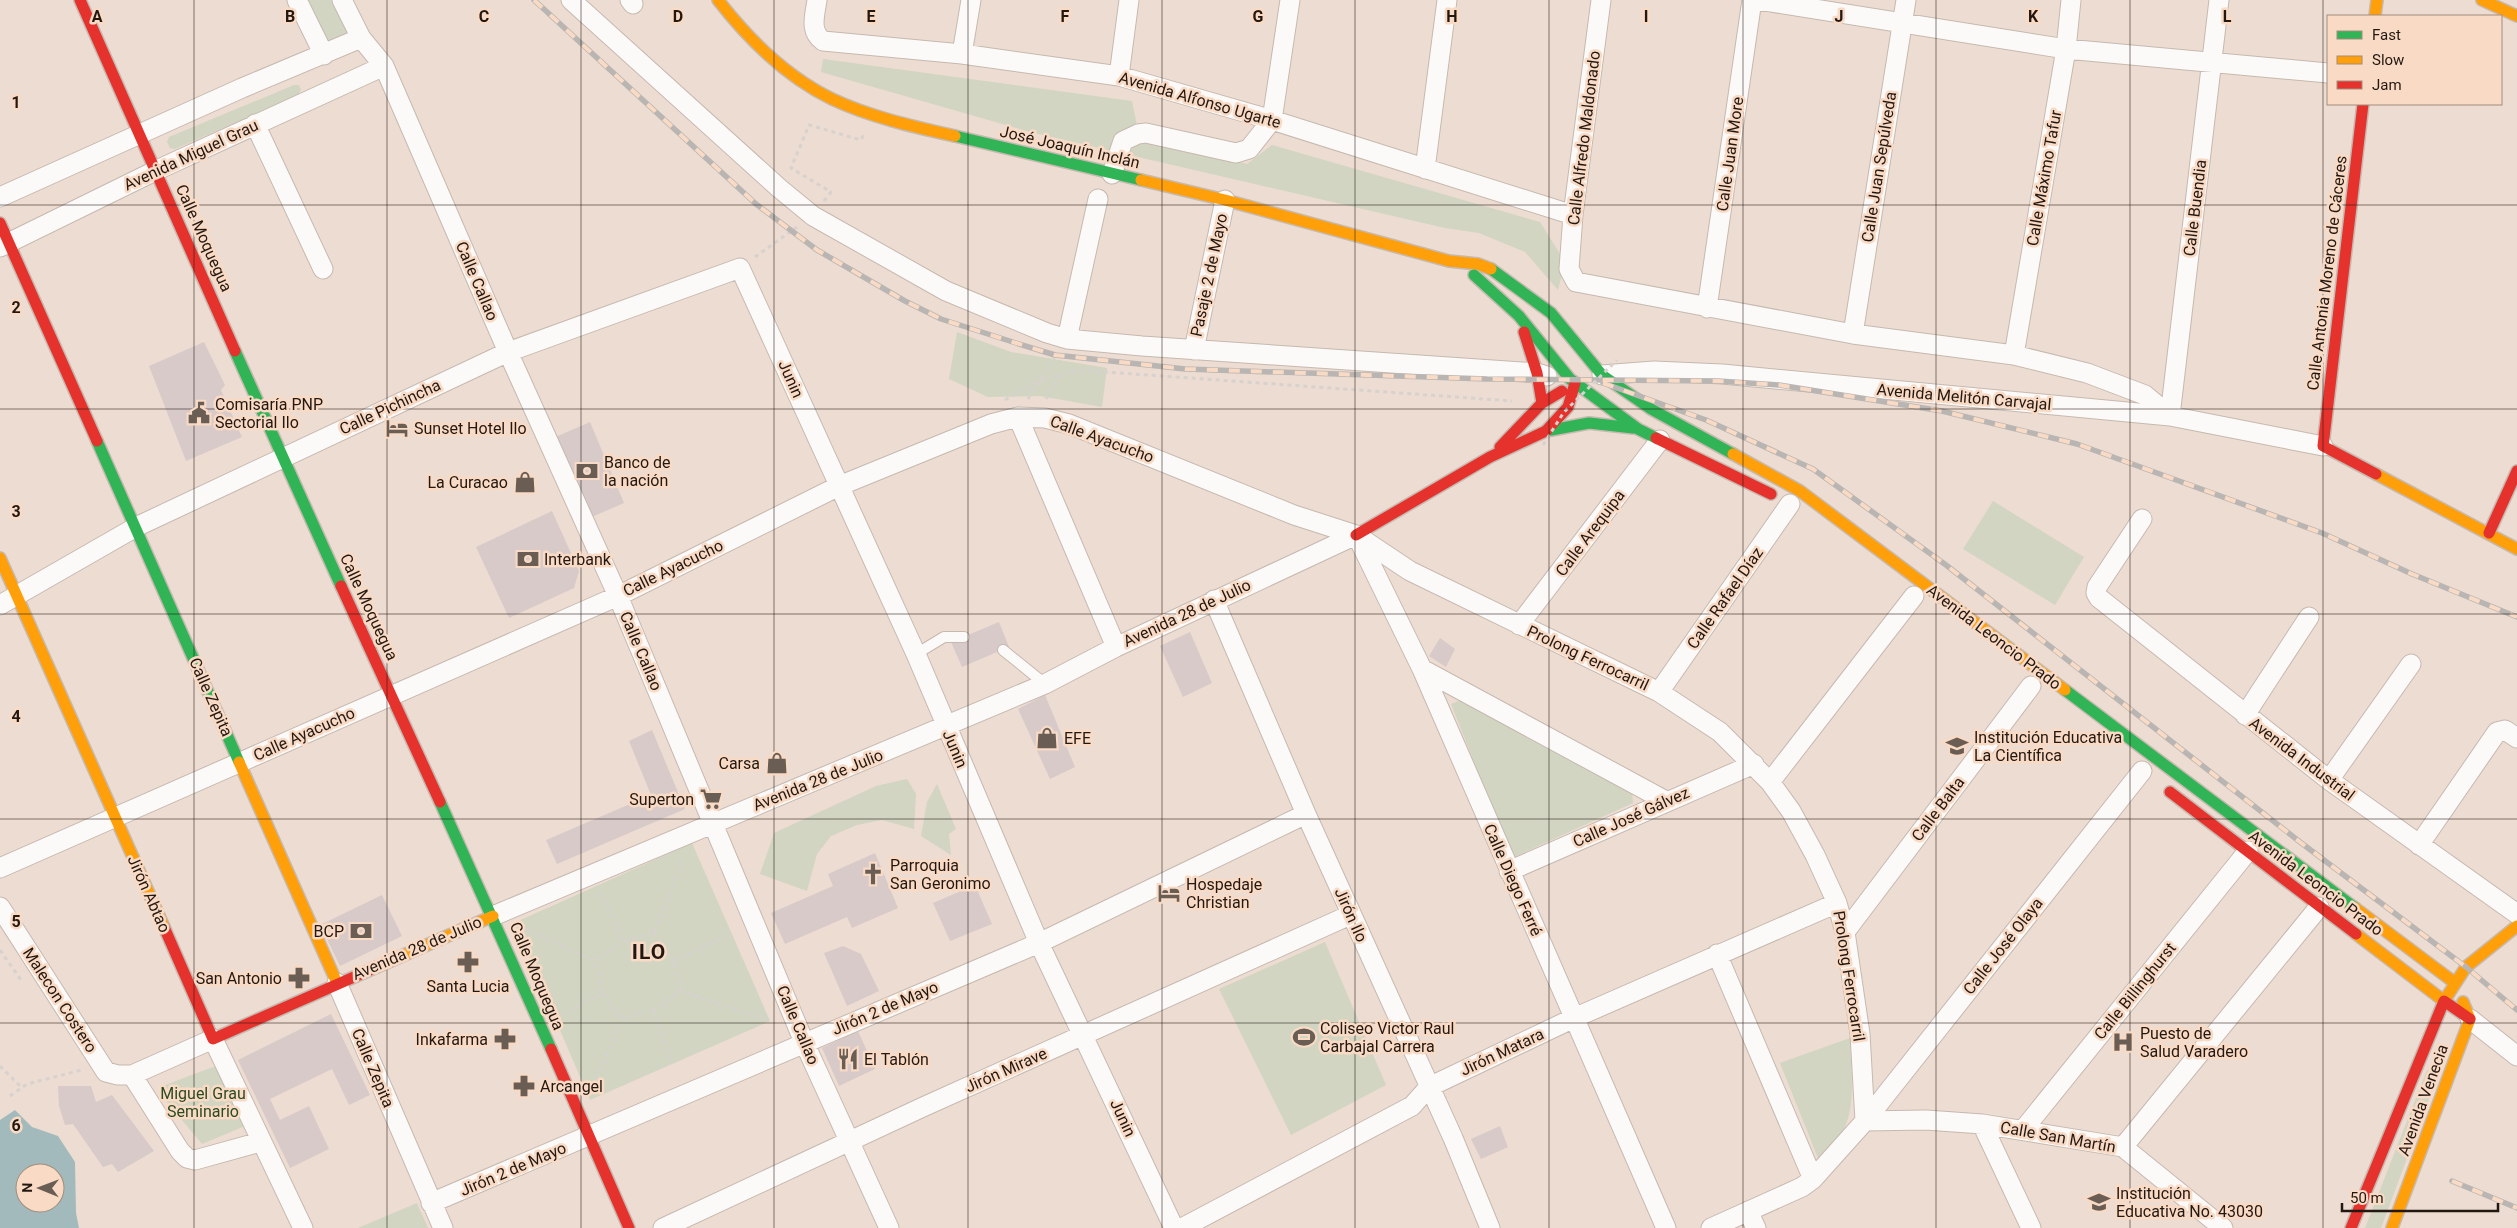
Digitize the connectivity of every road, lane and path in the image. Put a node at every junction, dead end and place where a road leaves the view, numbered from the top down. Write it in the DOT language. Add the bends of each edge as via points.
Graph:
graph roads {
  1 [pos="80,0"];
  2 [pos="297,0"];
  3 [pos="342,0"];
  4 [pos="571,0"];
  5 [pos="718,0"];
  6 [pos="817,0"];
  7 [pos="972,0"];
  8 [pos="1129,0"];
  9 [pos="1290,0"];
  10 [pos="1447,0"];
  11 [pos="1601,0"];
  12 [pos="1752,0"];
  13 [pos="1758,0"];
  14 [pos="1906,0"];
  15 [pos="2071,0"];
  16 [pos="2219,0"];
  17 [pos="2377,0"];
  18 [pos="2482,0"];
  19 [pos="2375,15"];
  20 [pos="2517,16"];
  21 [pos="1903,23"];
  22 [pos="361,38"];
  23 [pos="2066,49"];
  24 [pos="962,54"];
  25 [pos="324,55"];
  26 [pos="2212,62"];
  27 [pos="384,66"];
  28 [pos="2327,73"];
  29 [pos="1119,76"];
  30 [pos="2363,105"];
  31 [pos="872,114"];
  32 [pos="1272,120"];
  33 [pos="256,124"];
  34 [pos="140,133"];
  35 [pos="1425,169"];
  36 [pos="156,170"];
  37 [pos="1112,174"];
  38 [pos="0,197"];
  39 [pos="1098,199"];
  40 [pos="1225,200"];
  41 [pos="1573,215"];
  42 [pos="814,216"];
  43 [pos="0,223"];
  44 [pos="4,245"];
  45 [pos="1448,261"];
  46 [pos="740,268"];
  47 [pos="323,269"];
  48 [pos="1707,308"];
  49 [pos="1519,316"];
  50 [pos="1853,334"];
  51 [pos="1067,339"];
  52 [pos="1194,350"];
  53 [pos="508,352"];
  54 [pos="2014,355"];
  55 [pos="1617,360"];
  56 [pos="1537,373"];
  57 [pos="1602,375"];
  58 [pos="1575,383"];
  59 [pos="1500,401"];
  60 [pos="1506,403"];
  61 [pos="1542,403"];
  62 [pos="2170,416"];
  63 [pos="1026,417"];
  64 [pos="1638,429"];
  65 [pos="1546,431"];
  66 [pos="1660,440"];
  67 [pos="1543,444"];
  68 [pos="2323,446"];
  69 [pos="282,457"];
  70 [pos="1490,457"];
  71 [pos="2517,471"];
  72 [pos="839,486"];
  73 [pos="1794,507"];
  74 [pos="2142,520"];
  75 [pos="136,527"];
  76 [pos="2489,533"];
  77 [pos="1356,535"];
  78 [pos="2517,549"];
  79 [pos="0,558"];
  80 [pos="16,595"];
  81 [pos="618,596"];
  82 [pos="1914,596"];
  83 [pos="1214,600"];
  84 [pos="0,605"];
  85 [pos="2310,617"];
  86 [pos="1519,625"];
  87 [pos="964,637"];
  88 [pos="1116,647"];
  89 [pos="1003,650"];
  90 [pos="916,654"];
  91 [pos="2411,664"];
  92 [pos="1422,669"];
  93 [pos="1044,684"];
  94 [pos="2031,686"];
  95 [pos="1659,692"];
  96 [pos="392,695"];
  97 [pos="2245,715"];
  98 [pos="946,727"];
  99 [pos="2517,738"];
  100 [pos="240,764"];
  101 [pos="1754,764"];
  102 [pos="2145,774"];
  103 [pos="2329,780"];
  104 [pos="1770,782"];
  105 [pos="1666,801"];
  106 [pos="1306,814"];
  107 [pos="115,816"];
  108 [pos="714,823"];
  109 [pos="2419,845"];
  110 [pos="2248,851"];
  111 [pos="685,855"];
  112 [pos="0,868"];
  113 [pos="1509,871"];
  114 [pos="598,885"];
  115 [pos="1837,903"];
  116 [pos="2319,906"];
  117 [pos="0,907"];
  118 [pos="1350,914"];
  119 [pos="2517,914"];
  120 [pos="493,916"];
  121 [pos="2517,926"];
  122 [pos="523,927"];
  123 [pos="654,932"];
  124 [pos="1845,932"];
  125 [pos="732,934"];
  126 [pos="623,942"];
  127 [pos="1039,943"];
  128 [pos="1717,954"];
  129 [pos="594,960"];
  130 [pos="673,960"];
  131 [pos="336,983"];
  132 [pos="2455,983"];
  133 [pos="681,991"];
  134 [pos="603,994"];
  135 [pos="2444,1001"];
  136 [pos="653,1010"];
  137 [pos="555,1018"];
  138 [pos="1574,1018"];
  139 [pos="621,1020"];
  140 [pos="2470,1020"];
  141 [pos="770,1021"];
  142 [pos="1085,1036"];
  143 [pos="213,1039"];
  144 [pos="804,1042"];
  145 [pos="2517,1056"];
  146 [pos="102,1064"];
  147 [pos="672,1064"];
  148 [pos="0,1066"];
  149 [pos="132,1075"];
  150 [pos="1429,1087"];
  151 [pos="22,1088"];
  152 [pos="593,1090"];
  153 [pos="10,1096"];
  154 [pos="1865,1121"];
  155 [pos="1982,1124"];
  156 [pos="2023,1130"];
  157 [pos="589,1137"];
  158 [pos="260,1142"];
  159 [pos="849,1142"];
  160 [pos="2123,1147"];
  161 [pos="1813,1179"];
  162 [pos="432,1203"];
  163 [pos="1752,1220"];
  164 [pos="303,1228"];
  165 [pos="442,1228"];
  166 [pos="629,1228"];
  167 [pos="663,1228"];
  168 [pos="889,1228"];
  169 [pos="1174,1228"];
  170 [pos="1182,1228"];
  171 [pos="1490,1228"];
  172 [pos="1666,1228"];
  173 [pos="1711,1228"];
  174 [pos="2030,1228"];
  175 [pos="2224,1228"];
  176 [pos="2351,1228"];
  177 [pos="2392,1228"];
  1 -- 34 [label="street, Calle Moquegua"];
  2 -- 25 [label="street"];
  3 -- 22 [label="street, Calle Callao"];
  4 -- 42 [label="street"];
  5 -- 31 [label="street, José Joaquín Inclán" via="763,51 797,78 832,99"];
  6 -- 24 [label="street, Avenida Alfonso Ugarte" via="813,27 817,37 823,41"];
  7 -- 24 [label="street"];
  8 -- 29 [label="street"];
  9 -- 32 [label="street"];
  10 -- 35 [label="street"];
  11 -- 41 [label="street, Calle Alfredo Maldonado"];
  12 -- 48 [label="street, Calle Juan More"];
  13 -- 21 [label="street"];
  14 -- 21 [label="street, Calle Juan Sepúlveda"];
  15 -- 23 [label="street, Calle Máximo Tafur"];
  16 -- 26 [label="street, Calle Buendia"];
  17 -- 19 [label="street"];
  18 -- 20 [label="street"];
  21 -- 23 [label="street"];
  21 -- 50 [label="street, Calle Juan Sepúlveda"];
  22 -- 25 [label="street"];
  22 -- 27 [label="street, Calle Callao"];
  23 -- 26 [label="street"];
  23 -- 54 [label="street, Calle Máximo Tafur"];
  24 -- 29 [label="street, Avenida Alfonso Ugarte"];
  25 -- 34 [label="street"];
  26 -- 28 [label="street"];
  26 -- 62 [label="street, Calle Buendia"];
  27 -- 33 [label="street, Avenida Miguel Grau"];
  27 -- 53 [label="street, Calle Callao"];
  29 -- 32 [label="street, Avenida Alfonso Ugarte"];
  30 -- 68 [label="street, Calle Antonia Moreno de Cáceres"];
  31 -- 37 [label="street, José Joaquín Inclán"];
  31 -- 42 [label="path" via="861,140 810,125 791,168 831,192"];
  32 -- 35 [label="street, Avenida Alfonso Ugarte"];
  32 -- 37 [label="street" via="1249,149 1236,153 1146,133 1138,134 1123,141"];
  33 -- 36 [label="street, Avenida Miguel Grau"];
  33 -- 47 [label="street"];
  34 -- 36 [label="street, Calle Moquegua"];
  34 -- 38 [label="street"];
  35 -- 41 [label="street, Avenida Alfonso Ugarte"];
  36 -- 44 [label="street, Avenida Miguel Grau"];
  36 -- 69 [label="street, Calle Moquegua"];
  37 -- 40 [label="street, José Joaquín Inclán"];
  39 -- 51 [label="street"];
  40 -- 45 [label="street, José Joaquín Inclán"];
  40 -- 52 [label="street, Pasaje 2 de Mayo"];
  41 -- 48 [label="street, Calle Alfredo Maldonado" via="1569,270 1576,282"];
  42 -- 46 [label="path"];
  42 -- 51 [label="street" via="946,290"];
  43 -- 44 [label="street, Calle Zepita"];
  44 -- 75 [label="street, Calle Zepita"];
  45 -- 49 [label="street, José Joaquín Inclán" via="1477,276"];
  45 -- 57 [label="street, José Joaquín Inclán" via="1478,264 1496,271 1551,313"];
  46 -- 53 [label="street, Calle Pichincha"];
  46 -- 72 [label="street, Junin"];
  48 -- 50 [label="street"];
  49 -- 56 [label="street"];
  49 -- 58 [label="street"];
  50 -- 54 [label="street"];
  51 -- 52 [label="street"];
  51 -- 63 [label="path" via="1038,380"];
  52 -- 56 [label="street"];
  53 -- 69 [label="street, Calle Pichincha"];
  53 -- 81 [label="street, Calle Callao"];
  54 -- 62 [label="street" via="2087,373 2145,394"];
  55 -- 67 [label="path, bridge" via="1564,412"];
  56 -- 58 [label="street"];
  56 -- 61 [label="street"];
  57 -- 58 [label="street, Avenida 28 de Julio"];
  57 -- 62 [label="street, Avenida Melitón Carvajal" via="1654,371 1722,374"];
  57 -- 132 [label="street, Avenida Leoncio Prado" via="1651,408 1800,490"];
  58 -- 61 [label="street, Avenida 28 de Julio"];
  58 -- 64 [label="street"];
  58 -- 65 [label="street, Avenida 28 de Julio" via="1568,407"];
  59 -- 60 [label="path"];
  59 -- 61 [label="path"];
  59 -- 63 [label="path" via="1078,370 1061,375"];
  61 -- 70 [label="street, Avenida 28 de Julio"];
  62 -- 68 [label="street, Avenida Melitón Carvajal"];
  63 -- 72 [label="street, Calle Ayacucho" via="980,428"];
  63 -- 77 [label="street, Calle Ayacucho" via="1069,424 1104,436 1294,515"];
  63 -- 88 [label="street"];
  64 -- 65 [label="street" via="1611,423 1579,422"];
  64 -- 66 [label="street"];
  65 -- 70 [label="street, Avenida 28 de Julio"];
  66 -- 73 [label="street"];
  66 -- 86 [label="street, Calle Arequipa"];
  68 -- 76 [label="street"];
  69 -- 75 [label="street, Calle Pichincha"];
  69 -- 96 [label="street, Calle Moquegua"];
  70 -- 77 [label="street, Avenida 28 de Julio"];
  71 -- 76 [label="street"];
  72 -- 81 [label="street, Calle Ayacucho"];
  72 -- 90 [label="street, Junin"];
  73 -- 95 [label="street, Calle Rafael Díaz"];
  74 -- 97 [label="street, Avenida Industrial" via="2096,594"];
  75 -- 80 [label="street, Calle Pichincha"];
  75 -- 100 [label="street, Calle Zepita"];
  76 -- 78 [label="street"];
  77 -- 83 [label="street, Avenida 28 de Julio"];
  77 -- 86 [label="street, Prolong Ferrocarril" via="1410,571"];
  77 -- 92 [label="street, Calle Diego Ferré"];
  79 -- 80 [label="street, Jirón Abtao"];
  80 -- 84 [label="street, Calle Pichincha"];
  80 -- 107 [label="street, Jirón Abtao"];
  81 -- 96 [label="street, Calle Ayacucho"];
  81 -- 108 [label="street, Calle Callao"];
  82 -- 104 [label="street"];
  83 -- 88 [label="street, Avenida 28 de Julio"];
  83 -- 106 [label="street, Jirón Ilo"];
  85 -- 97 [label="street"];
  86 -- 95 [label="street, Prolong Ferrocarril"];
  87 -- 90 [label="lane" via="944,636"];
  88 -- 93 [label="street, Avenida 28 de Julio"];
  89 -- 93 [label="lane"];
  90 -- 98 [label="street, Junin"];
  91 -- 103 [label="street"];
  92 -- 105 [label="street"];
  92 -- 113 [label="street, Calle Diego Ferré"];
  93 -- 98 [label="street, Avenida 28 de Julio"];
  94 -- 124 [label="street, Calle Balta"];
  95 -- 101 [label="street, Prolong Ferrocarril" via="1720,732"];
  96 -- 100 [label="street, Calle Ayacucho"];
  96 -- 120 [label="street, Calle Moquegua"];
  97 -- 103 [label="street, Avenida Industrial"];
  98 -- 108 [label="street, Avenida 28 de Julio"];
  98 -- 127 [label="street, Junin"];
  99 -- 109 [label="street" via="2506,730 2497,732"];
  100 -- 107 [label="street, Calle Ayacucho"];
  100 -- 131 [label="street, Calle Zepita"];
  101 -- 104 [label="street, Prolong Ferrocarril"];
  101 -- 105 [label="street, Calle José Gálvez"];
  102 -- 110 [label="street, Avenida Leoncio Prado"];
  102 -- 154 [label="street, Calle José Olaya"];
  103 -- 109 [label="street, Avenida Industrial"];
  104 -- 115 [label="street, Prolong Ferrocarril" via="1791,810"];
  105 -- 113 [label="street, Calle José Gálvez"];
  106 -- 118 [label="street, Jirón Ilo"];
  106 -- 127 [label="street, Jirón 2 de Mayo"];
  107 -- 112 [label="street, Calle Ayacucho"];
  107 -- 143 [label="street, Jirón Abtao"];
  108 -- 120 [label="street, Avenida 28 de Julio"];
  108 -- 144 [label="street, Calle Callao"];
  109 -- 119 [label="street, Avenida Industrial"];
  110 -- 116 [label="street, Avenida Leoncio Prado"];
  110 -- 156 [label="street, Calle Billinghurst"];
  111 -- 123 [label="path"];
  113 -- 138 [label="street, Calle Diego Ferré"];
  114 -- 126 [label="path"];
  115 -- 124 [label="street, Prolong Ferrocarril"];
  115 -- 128 [label="street, Jirón Matara"];
  116 -- 135 [label="street, Avenida Leoncio Prado"];
  116 -- 160 [label="street"];
  117 -- 146 [label="street, Malecon Costero"];
  118 -- 142 [label="street, Jirón Mirave"];
  118 -- 150 [label="street, Jirón Ilo"];
  120 -- 131 [label="street, Avenida 28 de Julio"];
  120 -- 157 [label="street, Calle Moquegua"];
  121 -- 132 [label="street, Avenida Venecia" via="2466,967"];
  122 -- 129 [label="path"];
  123 -- 126 [label="path"];
  123 -- 130 [label="path"];
  124 -- 154 [label="street, Prolong Ferrocarril" via="1860,1034"];
  125 -- 130 [label="path"];
  126 -- 129 [label="path"];
  127 -- 142 [label="street, Junin"];
  127 -- 144 [label="street, Jirón 2 de Mayo"];
  128 -- 138 [label="street, Jirón Matara"];
  128 -- 161 [label="street"];
  129 -- 134 [label="path"];
  130 -- 133 [label="path"];
  131 -- 143 [label="street, Avenida 28 de Julio"];
  131 -- 162 [label="street, Calle Zepita"];
  132 -- 135 [label="street, Avenida Venecia"];
  132 -- 140 [label="street"];
  133 -- 136 [label="path"];
  133 -- 141 [label="path"];
  134 -- 137 [label="path"];
  134 -- 139 [label="path"];
  135 -- 140 [label="street"];
  135 -- 176 [label="street, Avenida Venecia"];
  136 -- 139 [label="path"];
  136 -- 147 [label="path"];
  138 -- 150 [label="street, Jirón Matara"];
  138 -- 172 [label="street, Calle Diego Ferré"];
  139 -- 152 [label="path"];
  140 -- 145 [label="street"];
  140 -- 177 [label="street, Avenida Venecia"];
  142 -- 159 [label="street, Jirón Mirave"];
  142 -- 169 [label="street, Junin"];
  143 -- 149 [label="street, Avenida 28 de Julio"];
  143 -- 158 [label="street, Jirón Abtao"];
  144 -- 157 [label="street, Jirón 2 de Mayo"];
  144 -- 159 [label="street, Calle Callao"];
  146 -- 149 [label="street, Malecon Costero" via="106,1072"];
  146 -- 151 [label="path"];
  148 -- 151 [label="path"];
  149 -- 158 [label="street" via="180,1151 188,1158 195,1160"];
  150 -- 170 [label="street, Jirón Matara" via="1412,1106"];
  150 -- 171 [label="street, Jirón Ilo"];
  151 -- 153 [label="path"];
  154 -- 155 [label="street, Calle San Martín" via="1926,1120"];
  154 -- 161 [label="street"];
  155 -- 156 [label="street, Calle San Martín"];
  155 -- 174 [label="street"];
  156 -- 160 [label="street, Calle San Martín"];
  157 -- 162 [label="street, Jirón 2 de Mayo"];
  157 -- 166 [label="street, Calle Moquegua"];
  158 -- 164 [label="street, Jirón Abtao"];
  159 -- 167 [label="street, Jirón Mirave"];
  159 -- 168 [label="street, Calle Callao"];
  160 -- 175 [label="street, Calle San Martín"];
  161 -- 163 [label="street"];
  162 -- 165 [label="street, Calle Zepita"];
  163 -- 173 [label="street"];
}
